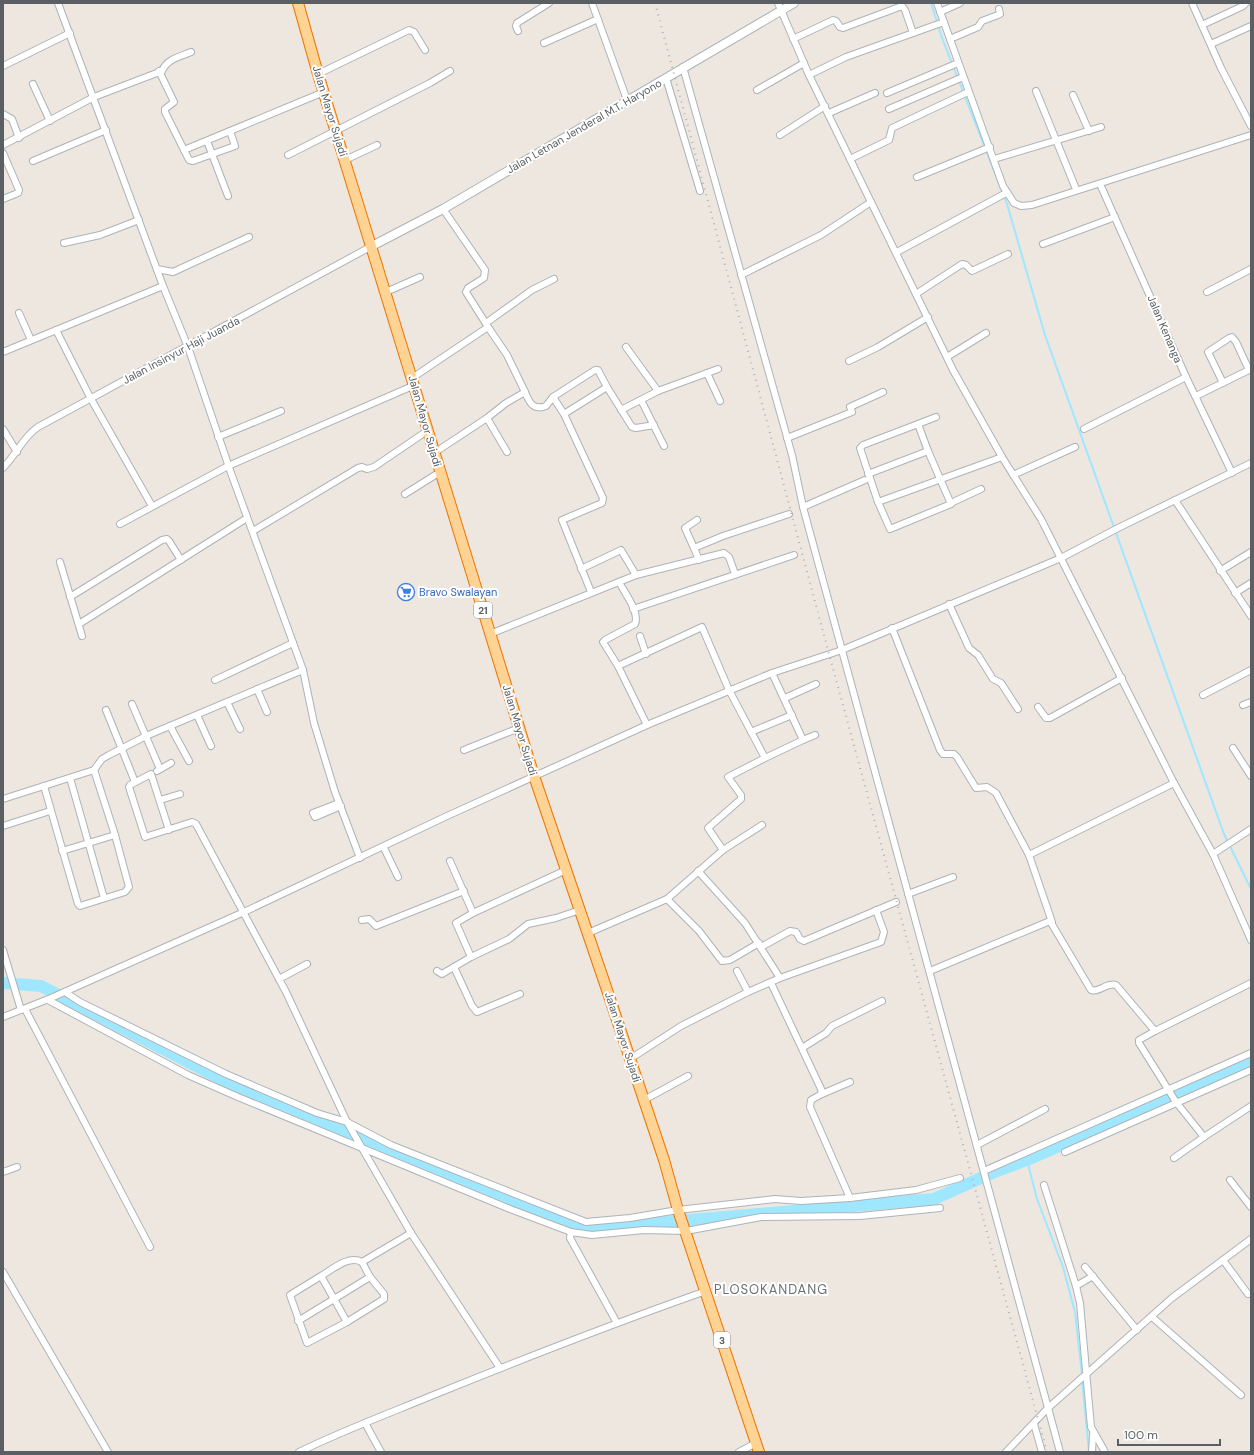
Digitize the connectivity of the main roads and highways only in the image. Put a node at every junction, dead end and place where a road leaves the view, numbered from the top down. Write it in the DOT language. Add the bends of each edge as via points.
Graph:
graph roads {
  1 [pos="298,3"];
  2 [pos="794,3"];
  3 [pos="779,7"];
  4 [pos="372,246"];
  5 [pos="678,1212"];
  6 [pos="757,1447"];
  1 -- 4 [label="highway, Jalan Mayor Sujadi / 21"];
  2 -- 3 [label="main road, Jalan Letnan Jenderal M.T. Haryono"];
  3 -- 4 [label="main road, Jalan Letnan Jenderal M.T. Haryono" via="666,78 443,209"];
  4 -- 5 [label="highway, Jalan Mayor Sujadi / 21" via="534,776 644,1100"];
  5 -- 6 [label="highway, Jalan Mayor Sujadi / 3"];
}
